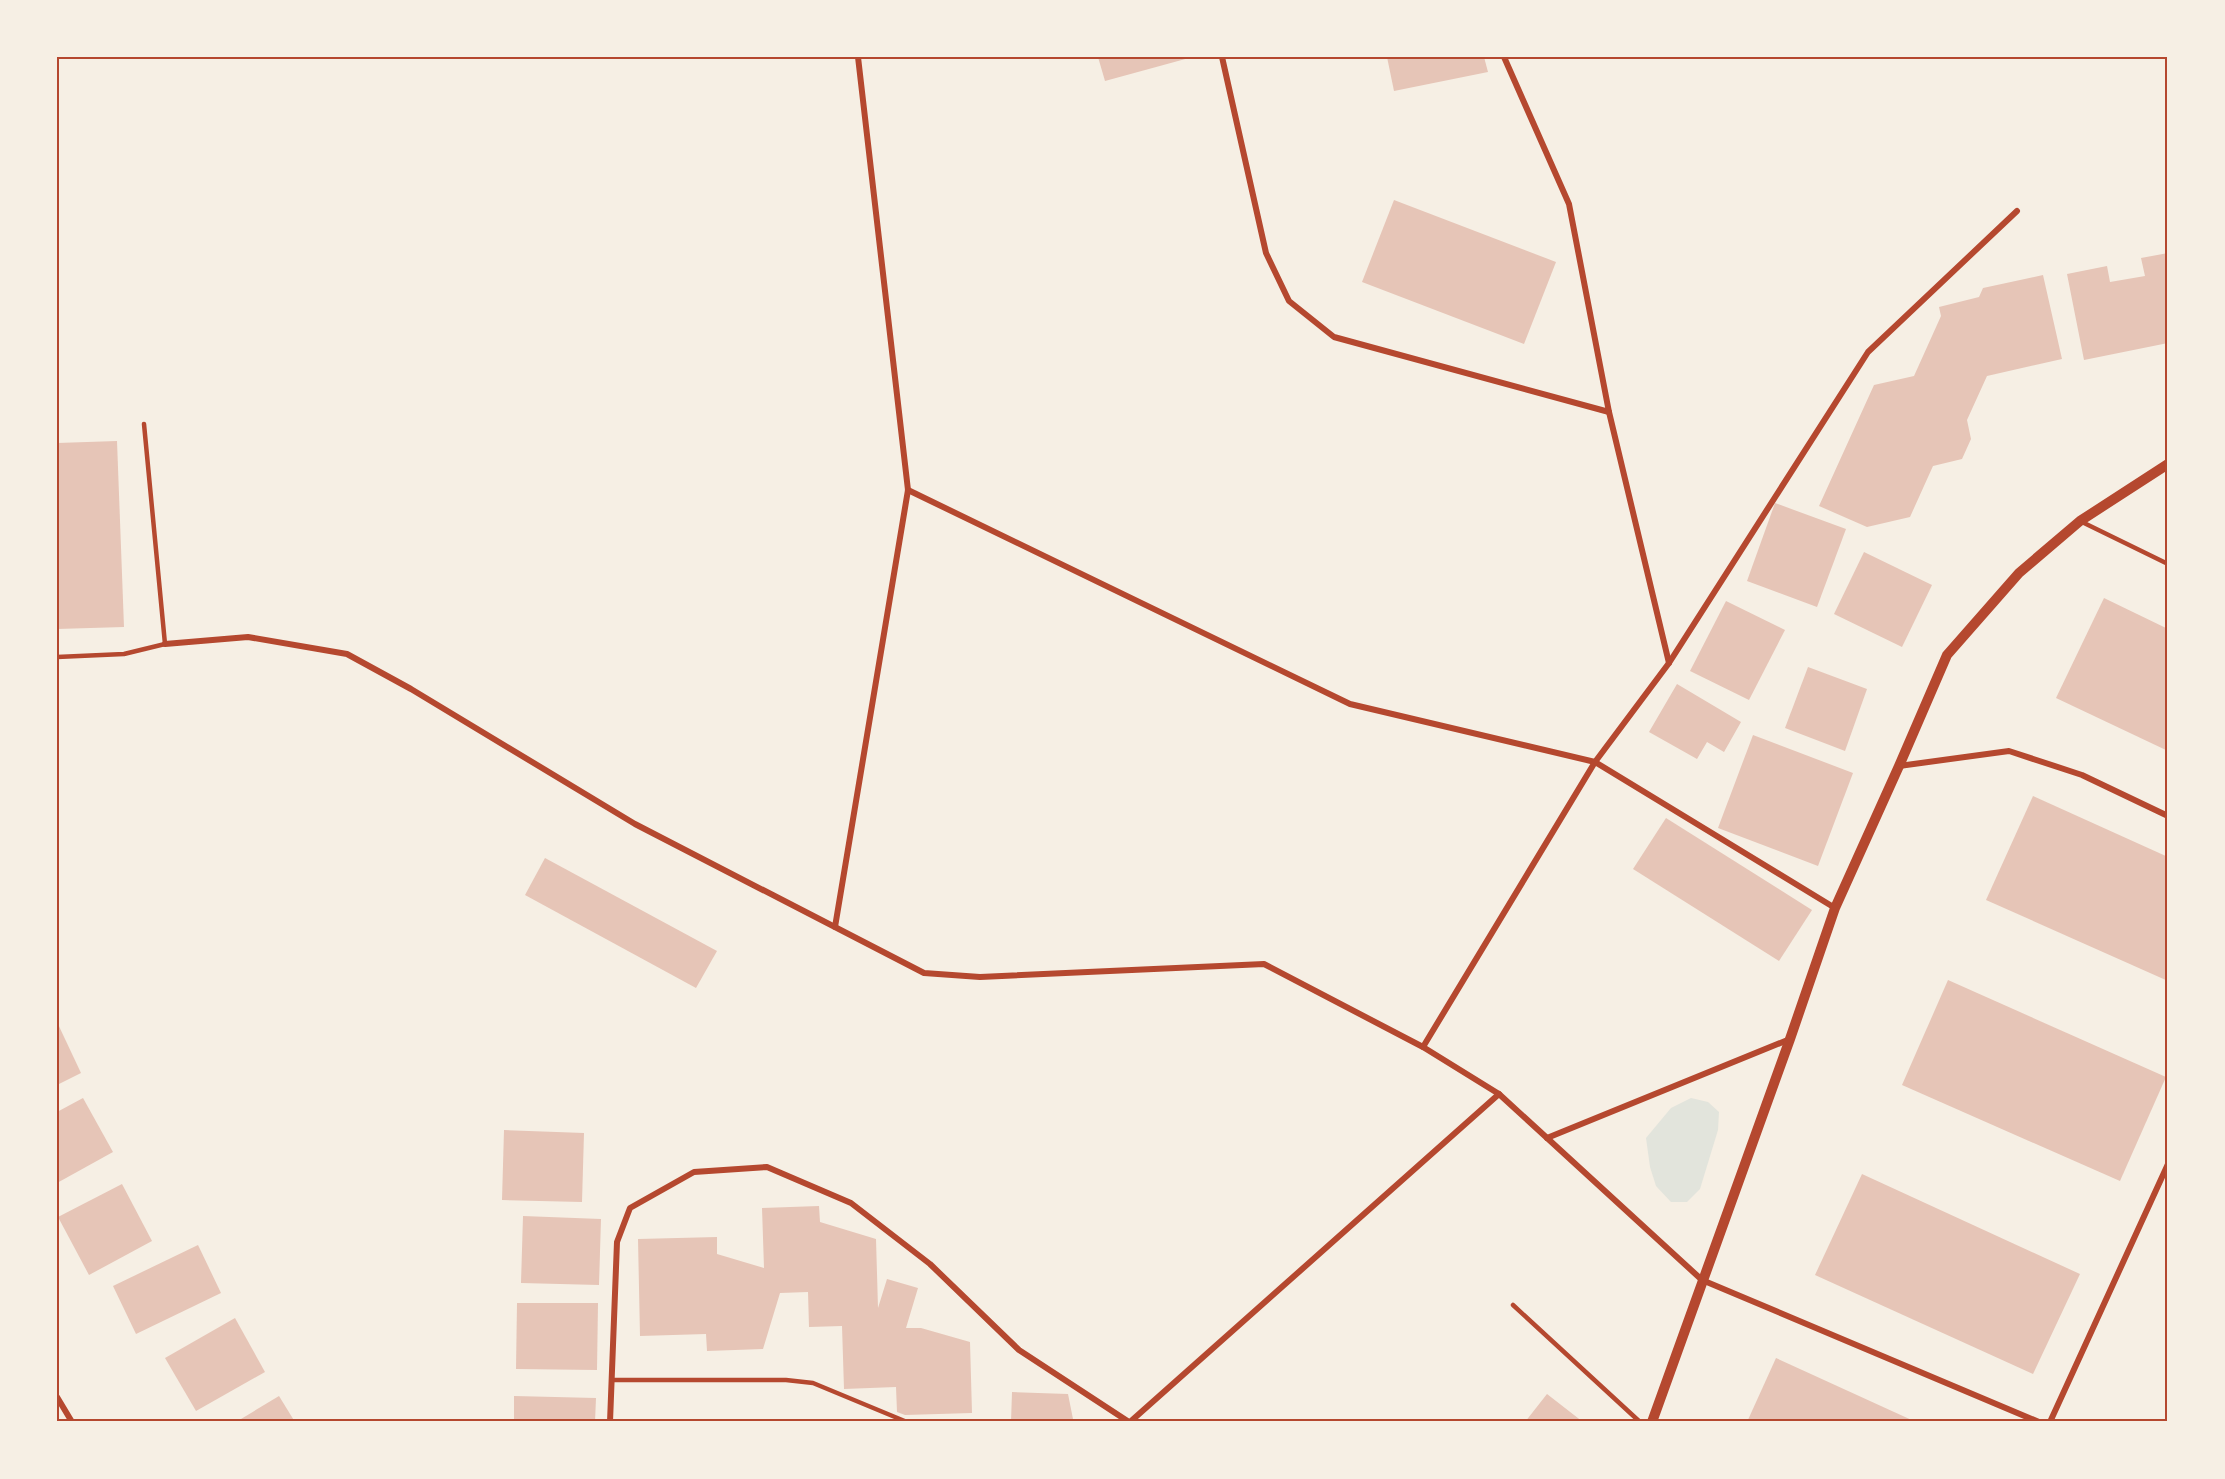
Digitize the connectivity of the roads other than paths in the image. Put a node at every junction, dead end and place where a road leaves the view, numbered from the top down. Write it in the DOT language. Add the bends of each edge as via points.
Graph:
graph roads {
  1 [pos="858,57"];
  2 [pos="1222,57"];
  3 [pos="1504,57"];
  4 [pos="2018,211"];
  5 [pos="1609,412"];
  6 [pos="144,424"];
  7 [pos="2168,464"];
  8 [pos="908,490"];
  9 [pos="2080,521"];
  10 [pos="2168,564"];
  11 [pos="165,645"];
  12 [pos="57,657"];
  13 [pos="1669,663"];
  14 [pos="1595,762"];
  15 [pos="1899,766"];
  16 [pos="2168,816"];
  17 [pos="1835,908"];
  18 [pos="835,927"];
  19 [pos="1790,1039"];
  20 [pos="1424,1047"];
  21 [pos="1499,1094"];
  22 [pos="1547,1138"];
  23 [pos="2168,1164"];
  24 [pos="1702,1280"];
  25 [pos="1513,1305"];
  26 [pos="612,1380"];
  27 [pos="57,1397"];
  28 [pos="72,1422"];
  29 [pos="610,1422"];
  30 [pos="907,1422"];
  31 [pos="1130,1422"];
  32 [pos="1640,1422"];
  33 [pos="1652,1422"];
  34 [pos="2039,1422"];
  35 [pos="2049,1422"];
  1 -- 8 [label="street"];
  2 -- 5 [label="street" via="1266,253 1289,301 1335,337"];
  3 -- 5 [label="street" via="1569,204"];
  4 -- 13 [label="street" via="1868,352"];
  5 -- 13 [label="street"];
  6 -- 11 [label="lane"];
  7 -- 9 [label="street"];
  8 -- 14 [label="street" via="1350,704"];
  8 -- 18 [label="street"];
  9 -- 10 [label="lane"];
  9 -- 15 [label="street" via="2019,573 1947,655"];
  11 -- 12 [label="lane" via="124,654"];
  11 -- 18 [label="street" via="248,637 347,654 635,824"];
  13 -- 14 [label="street"];
  14 -- 17 [label="street"];
  14 -- 20 [label="street"];
  15 -- 16 [label="street" via="2009,751 2082,775"];
  15 -- 17 [label="street"];
  17 -- 19 [label="street"];
  18 -- 20 [label="street" via="924,973 980,976 1264,964"];
  19 -- 22 [label="street"];
  19 -- 24 [label="street"];
  20 -- 21 [label="street"];
  21 -- 22 [label="street"];
  21 -- 31 [label="street"];
  22 -- 24 [label="street"];
  23 -- 35 [label="street"];
  24 -- 33 [label="street"];
  24 -- 34 [label="street"];
  25 -- 32 [label="lane"];
  26 -- 29 [label="street"];
  26 -- 30 [label="lane" via="813,1383"];
  26 -- 31 [label="street" via="617,1242 630,1208 694,1172 767,1167 851,1203 930,1264 1019,1350"];
  27 -- 28 [label="street"];
}
